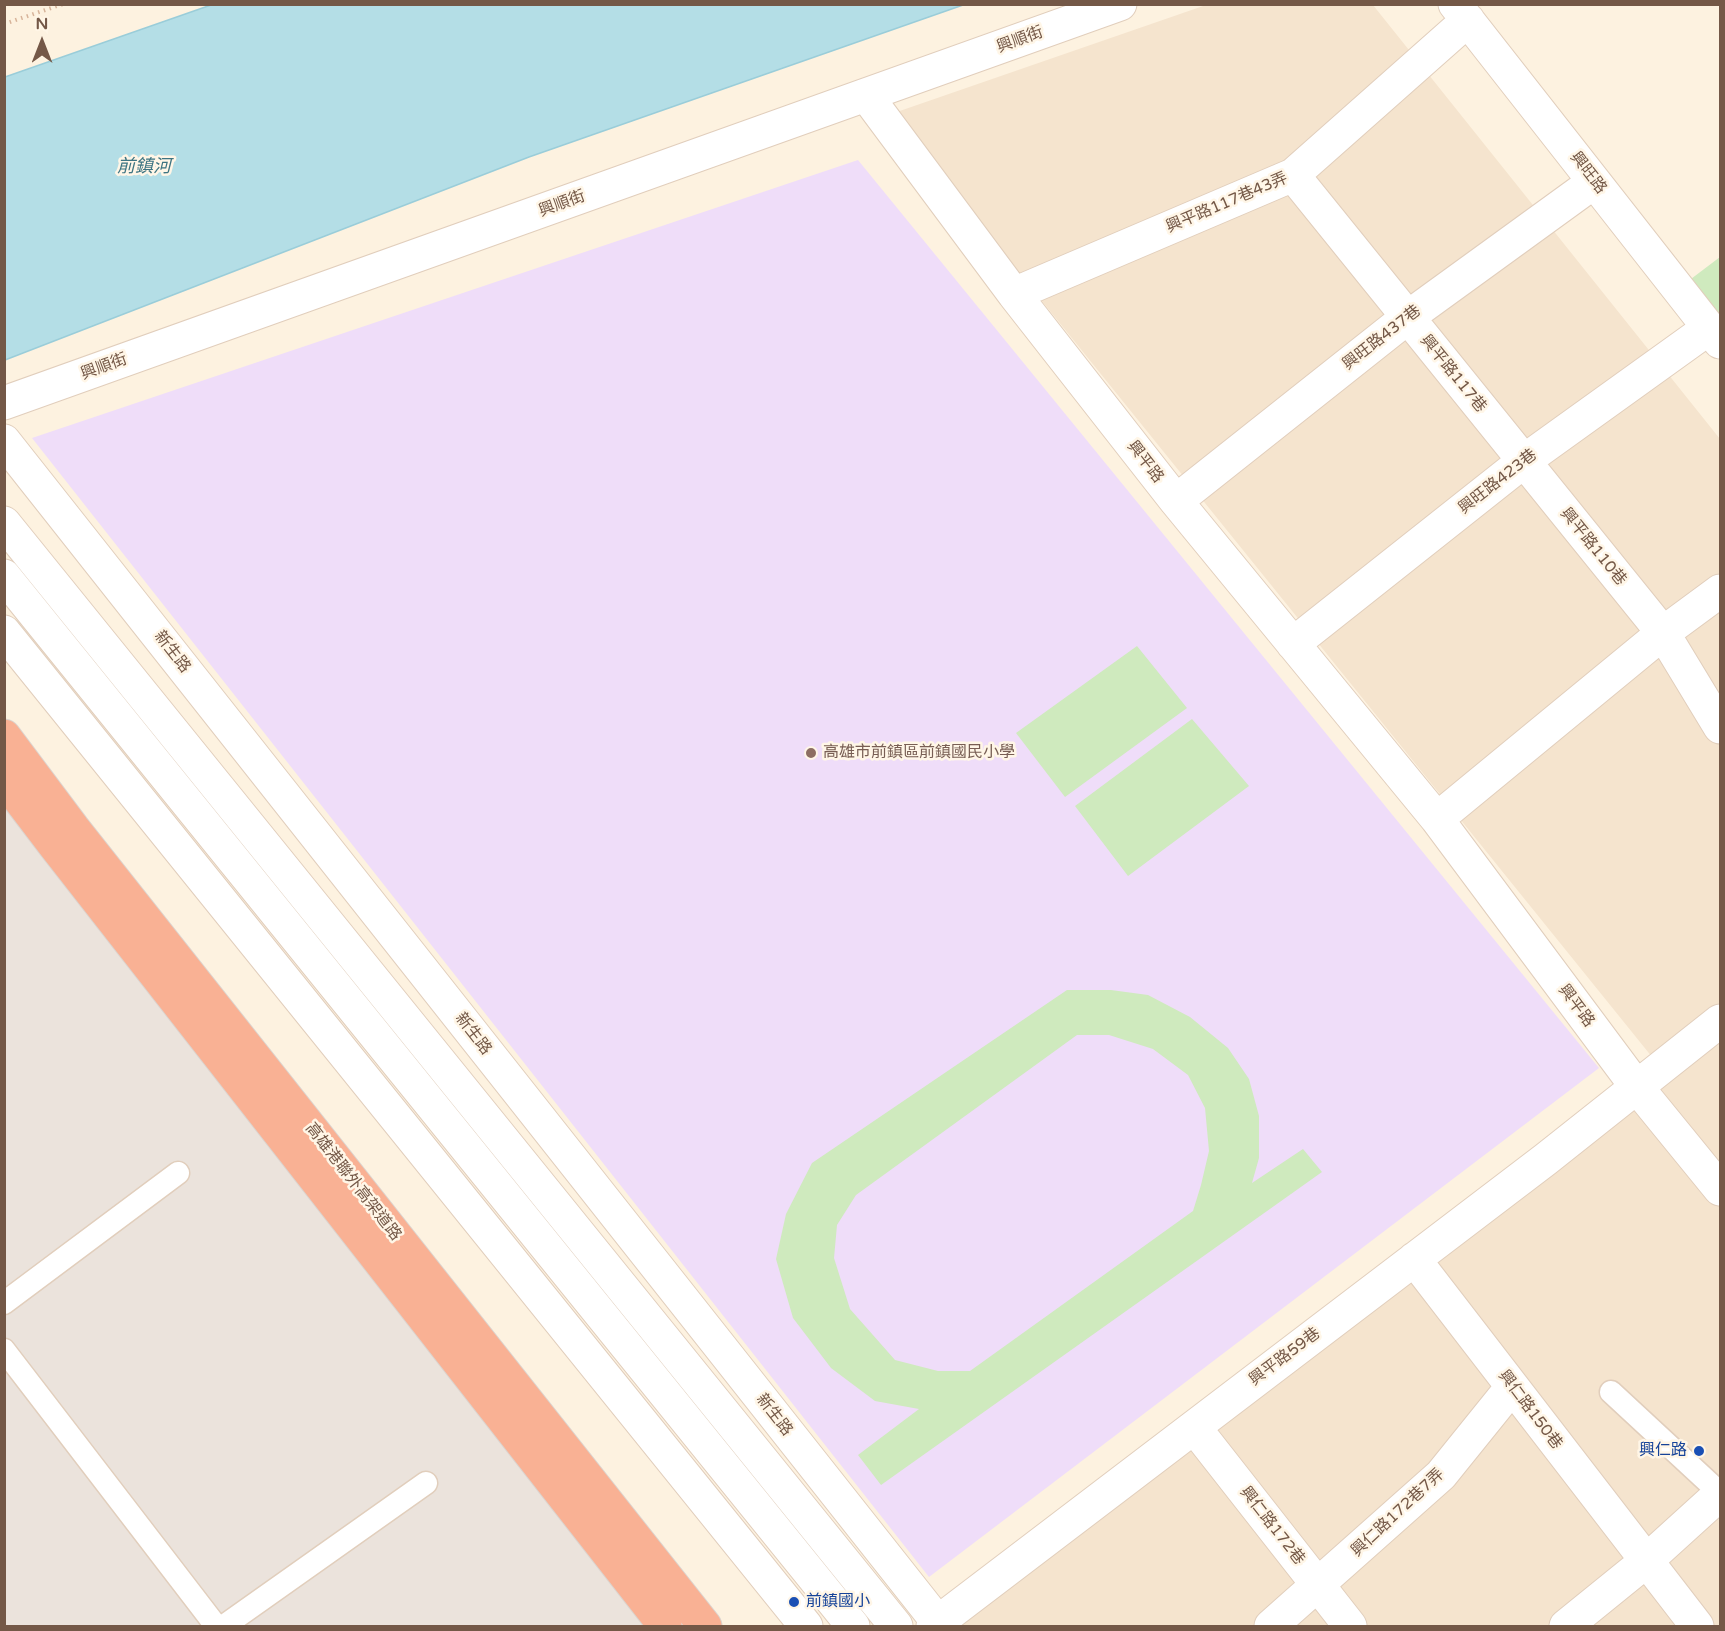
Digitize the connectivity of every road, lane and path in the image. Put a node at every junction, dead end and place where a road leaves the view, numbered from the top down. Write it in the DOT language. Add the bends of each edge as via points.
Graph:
graph roads {
  1 [pos="63,4"];
  2 [pos="1120,4"];
  3 [pos="1461,12"];
  4 [pos="4,24"];
  5 [pos="866,95"];
  6 [pos="1293,175"];
  7 [pos="1594,182"];
  8 [pos="1014,294"];
  9 [pos="1408,317"];
  10 [pos="1715,335"];
  11 [pos="4,403"];
  12 [pos="4,441"];
  13 [pos="1524,461"];
  14 [pos="1176,501"];
  15 [pos="4,523"];
  16 [pos="4,576"];
  17 [pos="1720,591"];
  18 [pos="4,632"];
  19 [pos="1663,633"];
  20 [pos="1293,644"];
  21 [pos="1720,727"];
  22 [pos="4,736"];
  23 [pos="4,779"];
  24 [pos="1437,819"];
  25 [pos="1720,1022"];
  26 [pos="1636,1086"];
  27 [pos="178,1173"];
  28 [pos="1720,1189"];
  29 [pos="1414,1259"];
  30 [pos="4,1304"];
  31 [pos="4,1350"];
  32 [pos="1512,1387"];
  33 [pos="1611,1392"];
  34 [pos="1194,1426"];
  35 [pos="426,1483"];
  36 [pos="1720,1494"];
  37 [pos="1645,1562"];
  38 [pos="1319,1586"];
  39 [pos="938,1625"];
  40 [pos="216,1626"];
  41 [pos="224,1626"];
  42 [pos="665,1626"];
  43 [pos="705,1626"];
  44 [pos="806,1626"];
  45 [pos="853,1626"];
  46 [pos="896,1626"];
  47 [pos="1271,1626"];
  48 [pos="1350,1626"];
  49 [pos="1566,1626"];
  50 [pos="1697,1626"];
  1 -- 4 [label="path"];
  2 -- 5 [label="street, 興順街"];
  3 -- 6 [label="street, 興平路117巷43弄"];
  3 -- 7 [label="street, 興旺路"];
  5 -- 8 [label="street, 興平路"];
  5 -- 11 [label="street, 興順街"];
  6 -- 8 [label="street, 興平路117巷43弄"];
  6 -- 9 [label="street, 興平路117巷"];
  7 -- 9 [label="street, 興旺路437巷"];
  7 -- 10 [label="street, 興旺路"];
  8 -- 14 [label="street, 興平路"];
  9 -- 13 [label="street, 興平路117巷"];
  9 -- 14 [label="street, 興旺路437巷"];
  10 -- 13 [label="street, 興旺路423巷"];
  12 -- 39 [label="street, 新生路"];
  13 -- 19 [label="street, 興平路110巷"];
  13 -- 20 [label="street, 興旺路423巷"];
  14 -- 20 [label="street, 興平路"];
  15 -- 46 [label="street"];
  16 -- 45 [label="street"];
  17 -- 19 [label="street"];
  18 -- 44 [label="street"];
  19 -- 21 [label="street, 興平路110巷"];
  19 -- 24 [label="street"];
  20 -- 24 [label="street, 興平路"];
  22 -- 43 [label="highway, 高雄港聯外高架道路"];
  23 -- 42 [label="highway, 高雄港聯外高架道路"];
  24 -- 26 [label="street, 興平路"];
  25 -- 26 [label="street, 興平路59巷"];
  26 -- 28 [label="street, 興平路"];
  26 -- 29 [label="street, 興平路59巷"];
  27 -- 30 [label="lane"];
  29 -- 32 [label="street, 興仁路150巷"];
  29 -- 34 [label="street, 興平路59巷"];
  31 -- 40 [label="lane"];
  32 -- 37 [label="street, 興仁路150巷"];
  32 -- 38 [label="street, 興仁路172巷7弄" via="1441,1475"];
  33 -- 36 [label="lane"];
  34 -- 38 [label="street, 興仁路172巷"];
  34 -- 39 [label="street, 興平路59巷"];
  35 -- 41 [label="lane"];
  36 -- 37 [label="street"];
  37 -- 49 [label="street"];
  37 -- 50 [label="street, 興仁路150巷"];
  38 -- 47 [label="street, 興仁路172巷7弄"];
  38 -- 48 [label="street, 興仁路172巷"];
}
